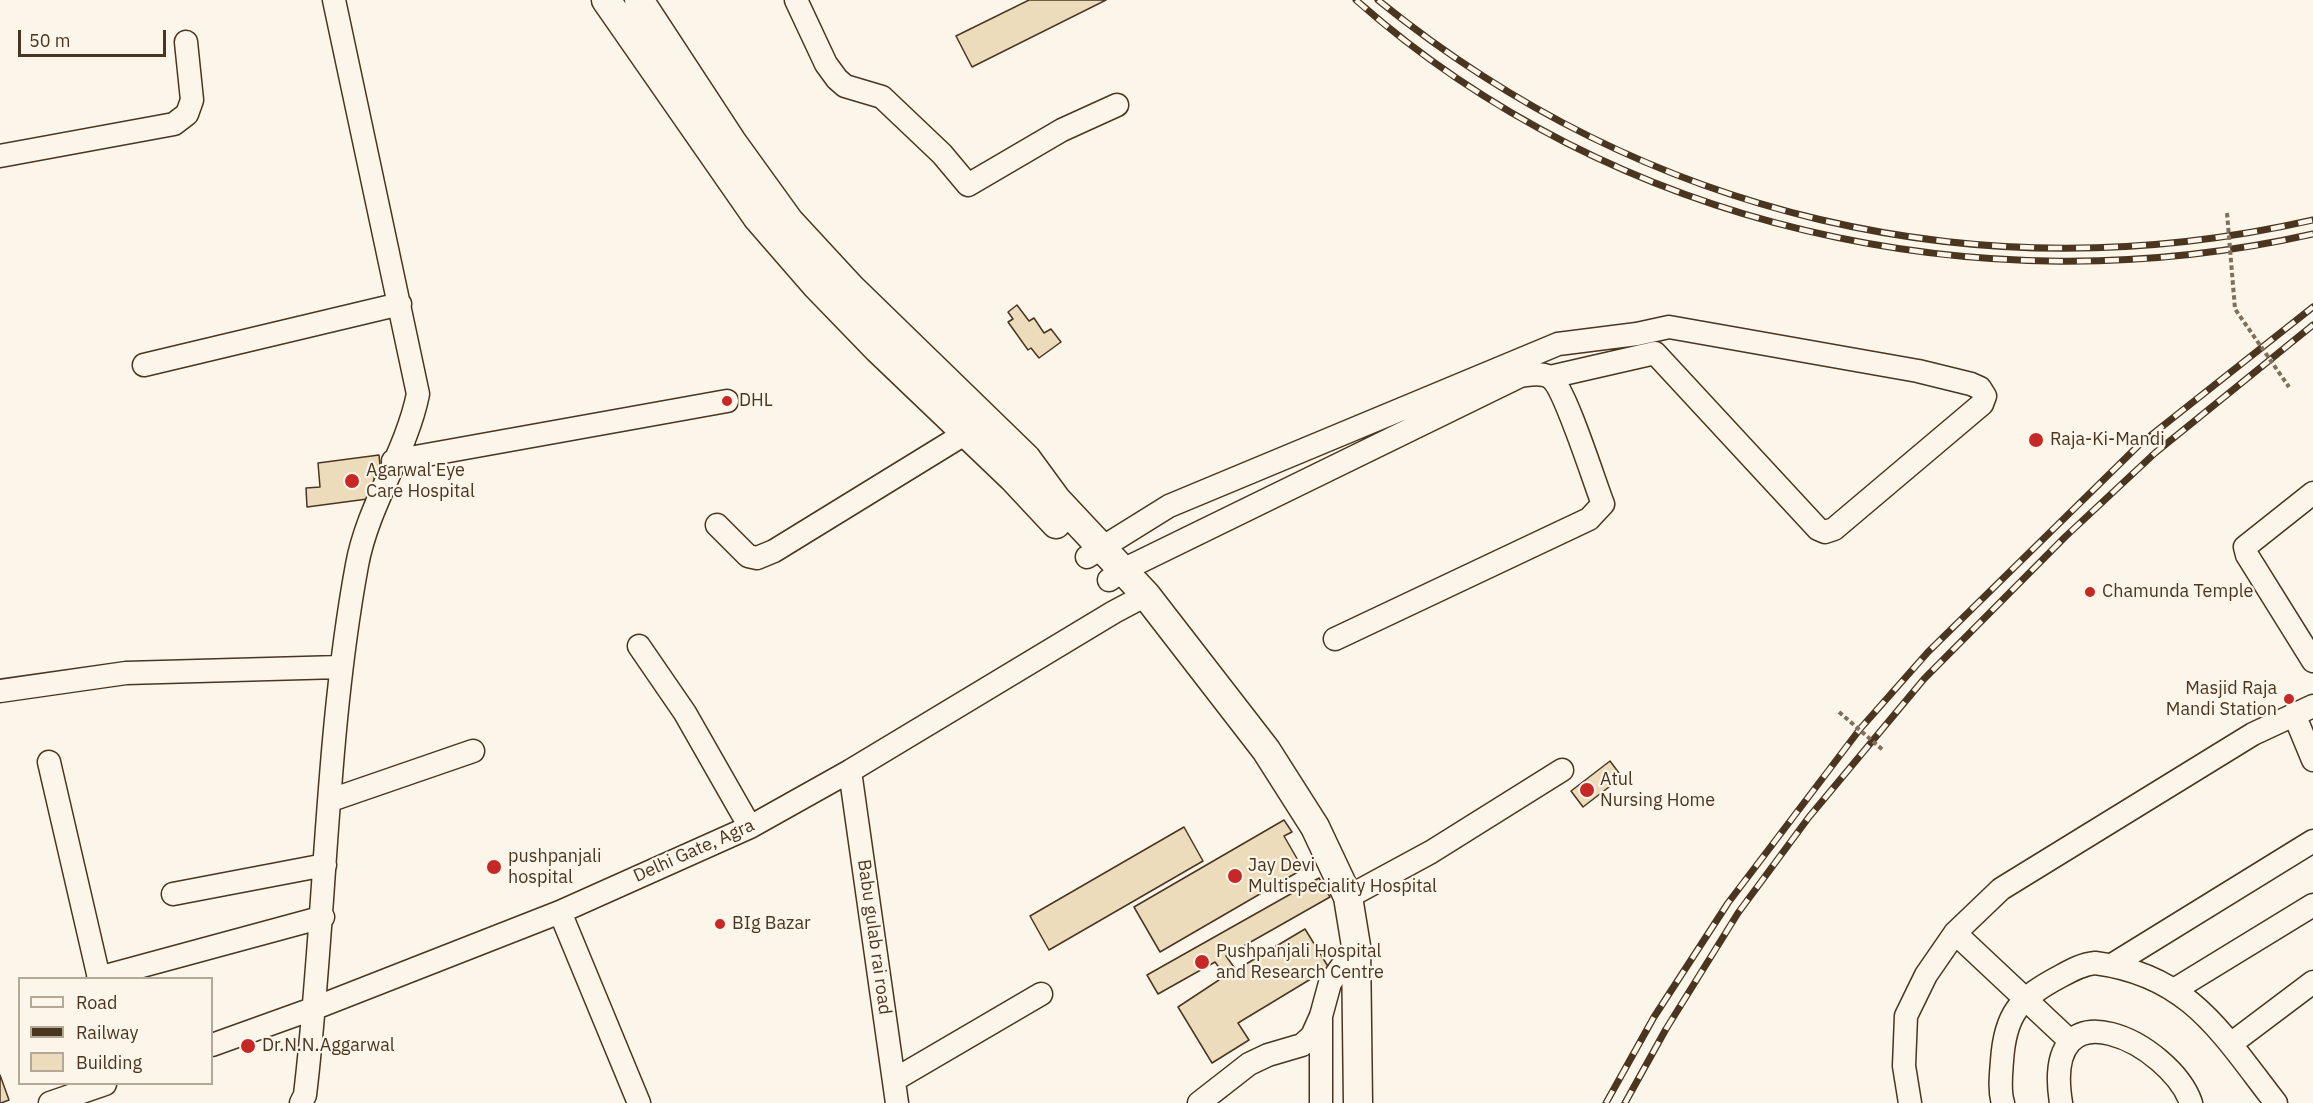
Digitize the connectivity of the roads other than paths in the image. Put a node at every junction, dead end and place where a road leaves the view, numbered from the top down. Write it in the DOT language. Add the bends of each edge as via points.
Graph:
graph roads {
  1 [pos="334,0"];
  2 [pos="606,0"];
  3 [pos="639,0"];
  4 [pos="796,0"];
  5 [pos="186,42"];
  6 [pos="1117,105"];
  7 [pos="706,124"];
  8 [pos="0,156"];
  9 [pos="400,304"];
  10 [pos="144,365"];
  11 [pos="1550,377"];
  12 [pos="727,401"];
  13 [pos="975,425"];
  14 [pos="393,461"];
  15 [pos="2313,493"];
  16 [pos="717,525"];
  17 [pos="1094,551"];
  18 [pos="1116,575"];
  19 [pos="1146,605"];
  20 [pos="1335,639"];
  21 [pos="639,646"];
  22 [pos="2313,661"];
  23 [pos="340,668"];
  24 [pos="0,691"];
  25 [pos="2304,710"];
  26 [pos="473,751"];
  27 [pos="2313,760"];
  28 [pos="49,762"];
  29 [pos="1562,770"];
  30 [pos="850,771"];
  31 [pos="331,800"];
  32 [pos="750,827"];
  33 [pos="2313,841"];
  34 [pos="325,865"];
  35 [pos="173,894"];
  36 [pos="1348,897"];
  37 [pos="2313,905"];
  38 [pos="560,912"];
  39 [pos="323,917"];
  40 [pos="1955,933"];
  41 [pos="1356,946"];
  42 [pos="2112,965"];
  43 [pos="99,977"];
  44 [pos="103,977"];
  45 [pos="2313,982"];
  46 [pos="2174,990"];
  47 [pos="1041,994"];
  48 [pos="2026,999"];
  49 [pos="315,1008"];
  50 [pos="1322,1016"];
  51 [pos="2069,1040"];
  52 [pos="2232,1043"];
  53 [pos="213,1045"];
  54 [pos="894,1080"];
  55 [pos="100,1085"];
  56 [pos="305,1100"];
  57 [pos="51,1103"];
  58 [pos="639,1103"];
  59 [pos="897,1103"];
  60 [pos="1199,1103"];
  61 [pos="1321,1103"];
  62 [pos="1358,1103"];
  63 [pos="1910,1103"];
  64 [pos="2003,1103"];
  65 [pos="2061,1103"];
  66 [pos="2192,1103"];
  67 [pos="2276,1103"];
  1 -- 9 [label="street"];
  2 -- 7 [label="main road"];
  3 -- 7 [label="main road"];
  4 -- 6 [label="street" via="837,79 845,86 882,97 942,154 968,185 1062,130"];
  5 -- 8 [label="street" via="192,100 187,114 174,124"];
  7 -- 13 [label="main road" via="757,217 817,286 902,354"];
  9 -- 10 [label="street"];
  9 -- 14 [label="street" via="418,394 413,419"];
  11 -- 17 [label="street" via="1655,353 1818,529 1825,532 1834,529 1982,404 1985,396 1971,384 1918,371 1669,327 1558,344 1179,502"];
  11 -- 18 [label="street" via="1520,376"];
  11 -- 20 [label="street" via="1562,393 1603,504 1600,509 1588,519"];
  12 -- 14 [label="street"];
  13 -- 16 [label="street" via="757,558 748,556"];
  13 -- 17 [label="main road"];
  14 -- 23 [label="street" via="363,537"];
  15 -- 22 [label="street" via="2245,547"];
  17 -- 18 [label="main road"];
  18 -- 19 [label="main road"];
  19 -- 30 [label="street, Delhi Gate, Agra"];
  19 -- 36 [label="main road" via="1266,750 1315,827"];
  21 -- 32 [label="street" via="685,713"];
  23 -- 24 [label="street" via="126,674"];
  23 -- 31 [label="street"];
  25 -- 27 [label="street"];
  25 -- 40 [label="street" via="2253,734 2001,889"];
  26 -- 31 [label="street"];
  28 -- 43 [label="street"];
  29 -- 36 [label="street" via="1431,852"];
  30 -- 32 [label="street, Delhi Gate, Agra"];
  30 -- 54 [label="street, Babu gulab rai road"];
  31 -- 34 [label="street"];
  32 -- 38 [label="street, Delhi Gate, Agra"];
  33 -- 42 [label="street"];
  34 -- 35 [label="street"];
  34 -- 39 [label="street"];
  36 -- 41 [label="main road"];
  37 -- 46 [label="street"];
  38 -- 49 [label="street, Delhi Gate, Agra"];
  38 -- 58 [label="street"];
  39 -- 44 [label="street"];
  39 -- 49 [label="street"];
  40 -- 48 [label="street"];
  40 -- 63 [label="street" via="1926,975 1906,1016 1904,1066"];
  41 -- 50 [label="street" via="1330,983"];
  41 -- 62 [label="main road"];
  42 -- 46 [label="street" via="2146,975"];
  42 -- 48 [label="street" via="2087,963"];
  45 -- 52 [label="street"];
  46 -- 52 [label="street" via="2206,1015"];
  47 -- 54 [label="street"];
  48 -- 51 [label="street"];
  48 -- 64 [label="street" via="2004,1033"];
  49 -- 53 [label="street, Delhi Gate, Agra"];
  49 -- 56 [label="street"];
  50 -- 60 [label="street" via="1312,1036 1302,1045 1268,1054 1249,1064"];
  50 -- 61 [label="street"];
  51 -- 65 [label="street" via="2058,1082"];
  51 -- 66 [label="street" via="2098,1030 2129,1040 2173,1076"];
  52 -- 67 [label="street"];
  54 -- 59 [label="street, Babu gulab rai road"];
  55 -- 57 [label="street"];
}
